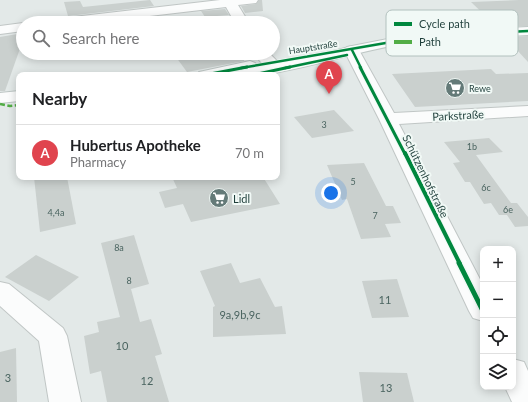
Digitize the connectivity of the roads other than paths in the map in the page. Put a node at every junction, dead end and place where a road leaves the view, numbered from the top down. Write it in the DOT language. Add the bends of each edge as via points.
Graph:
graph roads {
  1 [pos="252,0"];
  2 [pos="230,2"];
  3 [pos="169,4"];
  4 [pos="98,16"];
  5 [pos="238,16"];
  6 [pos="16,28"];
  7 [pos="0,30"];
  8 [pos="518,32"];
  9 [pos="528,32"];
  10 [pos="386,44"];
  11 [pos="352,50"];
  12 [pos="269,61"];
  13 [pos="219,72"];
  14 [pos="243,72"];
  15 [pos="16,96"];
  16 [pos="0,98"];
  17 [pos="0,102"];
  18 [pos="16,102"];
  19 [pos="528,111"];
  20 [pos="388,119"];
  21 [pos="5,302"];
  22 [pos="480,305"];
  23 [pos="516,377"];
  24 [pos="65,402"];
  25 [pos="528,402"];
  1 -- 2 [label="street"];
  2 -- 3 [label="street"];
  2 -- 5 [label="street"];
  3 -- 4 [label="street"];
  6 -- 7 [label="street"];
  8 -- 9 [label="street, Hauptstraße"];
  10 -- 11 [label="street, Hauptstraße"];
  11 -- 12 [label="street, Hauptstraße" via="330,57"];
  11 -- 20 [label="street, Schützenhofstraße"];
  12 -- 13 [label="street, Hauptstraße"];
  12 -- 14 [label="street, Hauptstraße"];
  15 -- 16 [label="street"];
  17 -- 18 [label="street"];
  19 -- 20 [label="street, Parkstraße"];
  20 -- 22 [label="street, Schützenhofstraße"];
  21 -- 24 [label="street" via="53,336"];
  23 -- 25 [label="street"];
}
